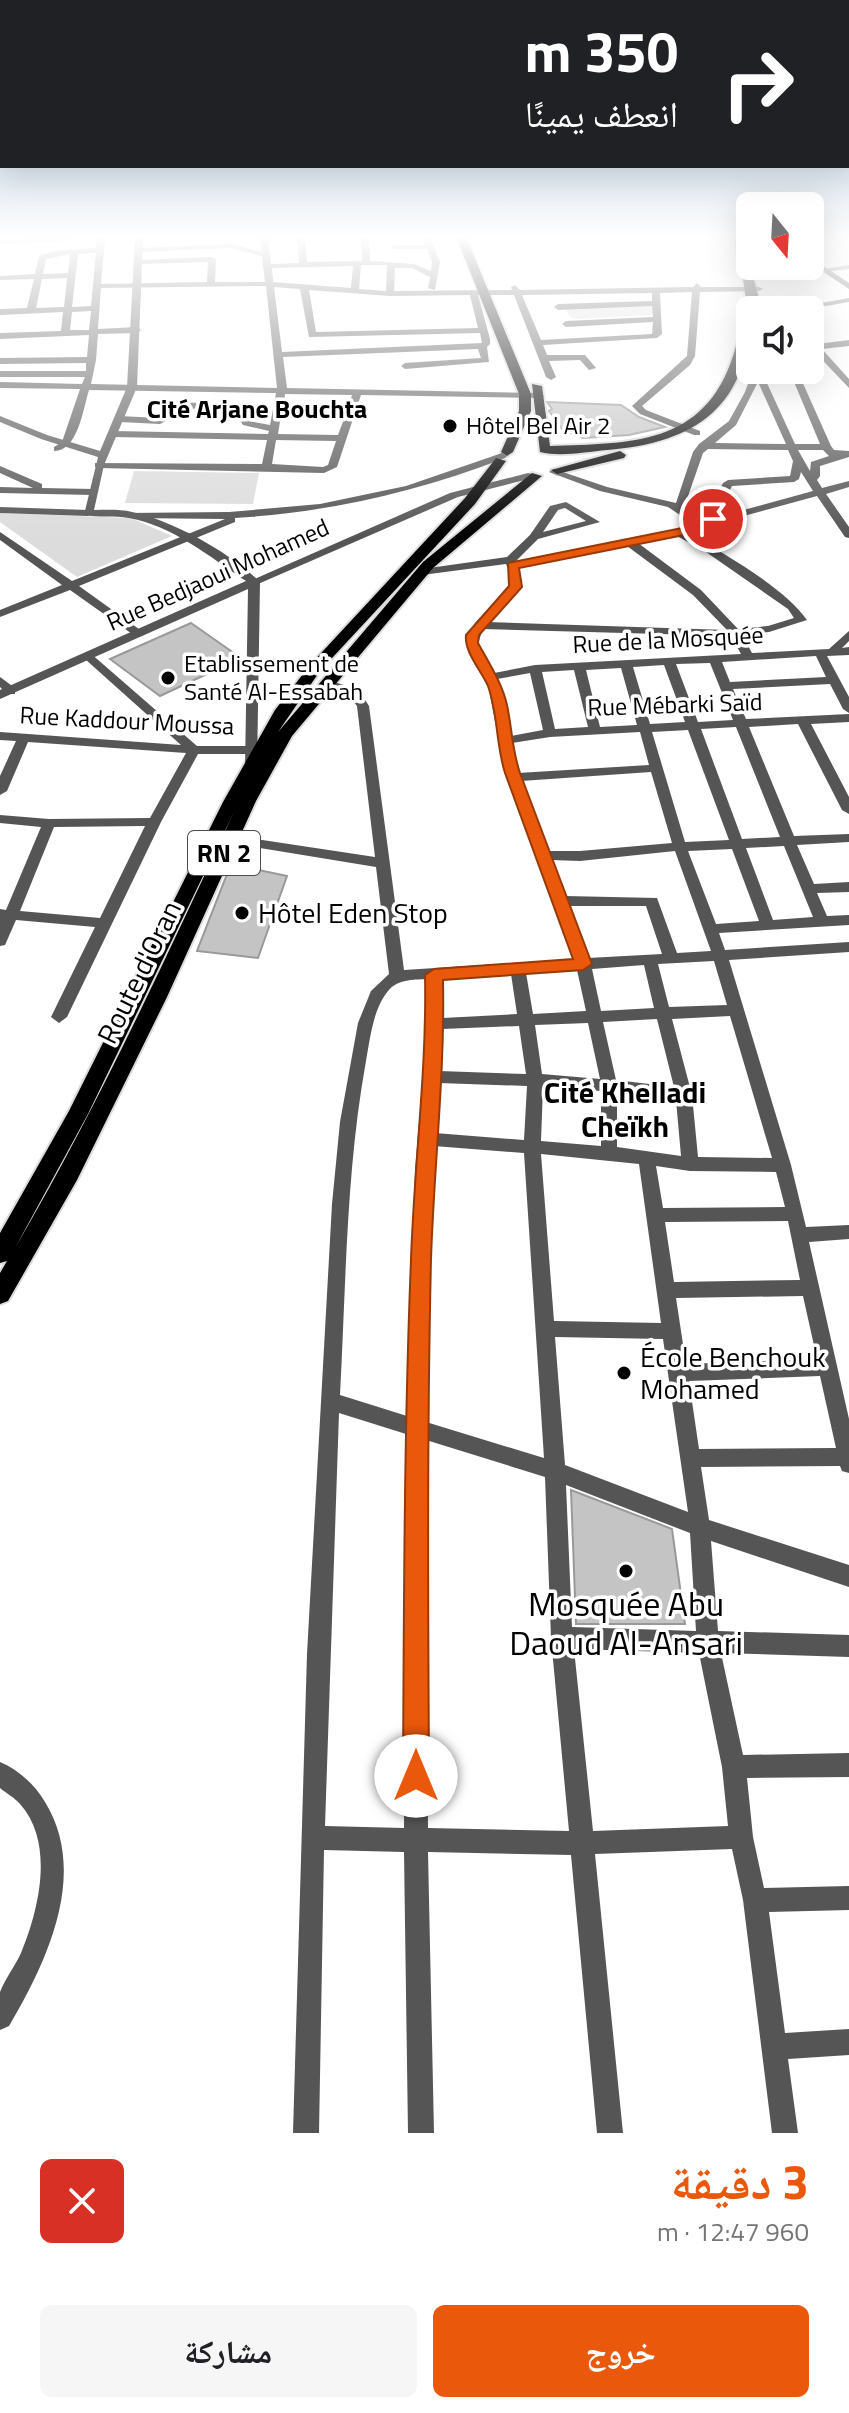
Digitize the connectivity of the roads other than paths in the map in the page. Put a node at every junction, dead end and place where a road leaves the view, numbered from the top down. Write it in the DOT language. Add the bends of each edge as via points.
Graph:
graph roads {
  1 [pos="94,339"];
  2 [pos="136,339"];
  3 [pos="276,339"];
  4 [pos="484,339"];
  5 [pos="507,339"];
  6 [pos="535,339"];
  7 [pos="613,339"];
  8 [pos="692,339"];
  9 [pos="573,341"];
  10 [pos="537,343"];
  11 [pos="849,343"];
  12 [pos="482,346"];
  13 [pos="824,347"];
  14 [pos="402,350"];
  15 [pos="824,354"];
  16 [pos="278,355"];
  17 [pos="736,357"];
  18 [pos="543,358"];
  19 [pos="92,360"];
  20 [pos="0,361"];
  21 [pos="405,366"];
  22 [pos="592,368"];
  23 [pos="0,374"];
  24 [pos="90,374"];
  25 [pos="533,377"];
  26 [pos="551,377"];
  27 [pos="737,384"];
  28 [pos="753,384"];
  29 [pos="763,384"];
  30 [pos="799,384"];
  31 [pos="0,385"];
  32 [pos="849,385"];
  33 [pos="86,386"];
  34 [pos="132,387"];
  35 [pos="214,388"];
  36 [pos="282,388"];
  37 [pos="358,391"];
  38 [pos="410,392"];
  39 [pos="525,394"];
  40 [pos="539,396"];
  41 [pos="208,404"];
  42 [pos="281,406"];
  43 [pos="353,408"];
  44 [pos="0,419"];
  45 [pos="120,419"];
  46 [pos="0,427"];
  47 [pos="542,428"];
  48 [pos="692,430"];
  49 [pos="113,434"];
  50 [pos="274,434"];
  51 [pos="342,438"];
  52 [pos="702,446"];
  53 [pos="792,446"];
  54 [pos="62,447"];
  55 [pos="602,447"];
  56 [pos="826,447"];
  57 [pos="546,449"];
  58 [pos="845,454"];
  59 [pos="503,456"];
  60 [pos="101,460"];
  61 [pos="798,461"];
  62 [pos="266,467"];
  63 [pos="0,469"];
  64 [pos="544,473"];
  65 [pos="849,475"];
  66 [pos="27,482"];
  67 [pos="0,484"];
  68 [pos="849,484"];
  69 [pos="480,486"];
  70 [pos="814,486"];
  71 [pos="0,490"];
  72 [pos="57,491"];
  73 [pos="93,492"];
  74 [pos="682,507"];
  75 [pos="0,510"];
  76 [pos="88,513"];
  77 [pos="131,515"];
  78 [pos="244,515"];
  79 [pos="706,517"];
  80 [pos="682,531"];
  81 [pos="0,535"];
  82 [pos="849,535"];
  83 [pos="188,537"];
  84 [pos="534,537"];
  85 [pos="629,542"];
  86 [pos="511,563"];
  87 [pos="422,572"];
  88 [pos="254,582"];
  89 [pos="67,584"];
  90 [pos="0,614"];
  91 [pos="479,625"];
  92 [pos="738,633"];
  93 [pos="139,634"];
  94 [pos="849,634"];
  95 [pos="849,651"];
  96 [pos="826,652"];
  97 [pos="89,656"];
  98 [pos="749,658"];
  99 [pos="715,660"];
  100 [pos="669,662"];
  101 [pos="626,665"];
  102 [pos="579,667"];
  103 [pos="535,669"];
  104 [pos="490,677"];
  105 [pos="834,680"];
  106 [pos="0,681"];
  107 [pos="326,684"];
  108 [pos="726,686"];
  109 [pos="6,693"];
  110 [pos="849,709"];
  111 [pos="849,718"];
  112 [pos="803,721"];
  113 [pos="739,725"];
  114 [pos="692,726"];
  115 [pos="646,728"];
  116 [pos="595,730"];
  117 [pos="550,733"];
  118 [pos="0,736"];
  119 [pos="24,737"];
  120 [pos="504,741"];
  121 [pos="194,750"];
  122 [pos="251,759"];
  123 [pos="658,768"];
  124 [pos="514,777"];
  125 [pos="0,791"];
  126 [pos="849,810"];
  127 [pos="0,819"];
  128 [pos="154,822"];
  129 [pos="49,823"];
  130 [pos="849,838"];
  131 [pos="230,839"];
  132 [pos="791,841"];
  133 [pos="736,844"];
  134 [pos="680,847"];
  135 [pos="542,855"];
  136 [pos="383,863"];
  137 [pos="849,887"];
  138 [pos="810,889"];
  139 [pos="560,901"];
  140 [pos="6,915"];
  141 [pos="849,920"];
  142 [pos="822,922"];
  143 [pos="104,923"];
  144 [pos="768,926"];
  145 [pos="711,929"];
  146 [pos="0,941"];
  147 [pos="849,947"];
  148 [pos="720,955"];
  149 [pos="672,960"];
  150 [pos="650,961"];
  151 [pos="583,964"];
  152 [pos="518,969"];
  153 [pos="434,975"];
  154 [pos="397,976"];
  155 [pos="736,1010"];
  156 [pos="664,1013"];
  157 [pos="59,1017"];
  158 [pos="593,1017"];
  159 [pos="528,1020"];
  160 [pos="435,1024"];
  161 [pos="432,1077"];
  162 [pos="535,1078"];
  163 [pos="609,1084"];
  164 [pos="684,1095"];
  165 [pos="428,1139"];
  166 [pos="532,1148"];
  167 [pos="609,1153"];
  168 [pos="647,1160"];
  169 [pos="690,1164"];
  170 [pos="783,1165"];
  171 [pos="794,1214"];
  172 [pos="656,1215"];
  173 [pos="849,1232"];
  174 [pos="799,1235"];
  175 [pos="0,1254"];
  176 [pos="809,1288"];
  177 [pos="665,1290"];
  178 [pos="0,1294"];
  179 [pos="544,1329"];
  180 [pos="671,1331"];
  181 [pos="827,1367"];
  182 [pos="678,1373"];
  183 [pos="330,1401"];
  184 [pos="844,1424"];
  185 [pos="416,1427"];
  186 [pos="691,1458"];
  187 [pos="848,1461"];
  188 [pos="555,1471"];
  189 [pos="700,1527"];
  190 [pos="849,1576"];
  191 [pos="562,1638"];
  192 [pos="708,1641"];
  193 [pos="849,1646"];
  194 [pos="849,1765"];
  195 [pos="734,1767"];
  196 [pos="0,1774"];
  197 [pos="741,1837"];
  198 [pos="312,1838"];
  199 [pos="416,1840"];
  200 [pos="581,1843"];
  201 [pos="849,1898"];
  202 [pos="755,1900"];
  203 [pos="0,2017"];
  204 [pos="849,2042"];
  205 [pos="774,2047"];
  206 [pos="306,2133"];
  207 [pos="421,2133"];
  208 [pos="610,2133"];
  209 [pos="785,2133"];
  1 -- 19 [label="street"];
  2 -- 34 [label="street"];
  3 -- 16 [label="street"];
  4 -- 12 [label="street"];
  5 -- 39 [label="main road"];
  6 -- 10 [label="street"];
  7 -- 9 [label="street"];
  8 -- 48 [label="street" via="687,363 637,406"];
  9 -- 10 [label="street"];
  10 -- 18 [label="street"];
  11 -- 13 [label="street"];
  12 -- 14 [label="street"];
  12 -- 21 [label="street" via="483,361"];
  14 -- 16 [label="street"];
  14 -- 21 [label="street"];
  15 -- 32 [label="street" via="835,360"];
  16 -- 36 [label="street"];
  17 -- 48 [label="main road, RN 2" via="715,406"];
  18 -- 22 [label="street" via="578,356"];
  18 -- 26 [label="street"];
  19 -- 20 [label="street"];
  19 -- 24 [label="street"];
  21 -- 38 [label="street"];
  23 -- 24 [label="street"];
  24 -- 33 [label="street"];
  25 -- 40 [label="main road"];
  27 -- 48 [label="main road, RN 2" via="727,407 706,428"];
  28 -- 52 [label="street" via="733,423"];
  29 -- 53 [label="street"];
  30 -- 56 [label="street"];
  31 -- 33 [label="street"];
  33 -- 34 [label="street"];
  33 -- 54 [label="street"];
  34 -- 35 [label="street"];
  34 -- 45 [label="street"];
  35 -- 36 [label="street"];
  35 -- 41 [label="street"];
  36 -- 37 [label="street"];
  36 -- 42 [label="street"];
  37 -- 38 [label="street"];
  37 -- 43 [label="street"];
  38 -- 39 [label="street"];
  39 -- 40 [label="street"];
  39 -- 59 [label="main road" via="525,411"];
  40 -- 47 [label="main road"];
  41 -- 45 [label="street" via="171,405 160,421"];
  41 -- 50 [label="street" via="236,407 246,423"];
  42 -- 43 [label="street"];
  42 -- 50 [label="street"];
  43 -- 51 [label="street"];
  44 -- 54 [label="street"];
  45 -- 49 [label="street"];
  46 -- 54 [label="street"];
  47 -- 55 [label="main road" via="561,443"];
  47 -- 57 [label="main road"];
  48 -- 55 [label="main road, RN 2"];
  48 -- 64 [label="main road, RN 2"];
  49 -- 50 [label="street"];
  49 -- 60 [label="street"];
  50 -- 51 [label="street"];
  50 -- 62 [label="street"];
  51 -- 62 [label="street" via="329,469"];
  52 -- 53 [label="street"];
  52 -- 74 [label="street"];
  53 -- 56 [label="street"];
  53 -- 61 [label="street"];
  54 -- 60 [label="street"];
  55 -- 57 [label="main road, RN 2"];
  56 -- 58 [label="street"];
  57 -- 59 [label="main road" via="528,447"];
  57 -- 64 [label="main road" via="562,459"];
  58 -- 70 [label="street" via="817,462"];
  59 -- 64 [label="main road" via="507,470"];
  59 -- 69 [label="main road, RN 2"];
  59 -- 78 [label="street" via="425,487 377,499"];
  60 -- 62 [label="street"];
  60 -- 73 [label="street"];
  61 -- 70 [label="street"];
  61 -- 74 [label="street" via="794,479 728,483 716,506"];
  63 -- 66 [label="street"];
  64 -- 69 [label="street, Rue Bedjaoui Mohamed"];
  64 -- 74 [label="street"];
  64 -- 87 [label="main road, Route d'Oran / RN 2" via="483,517"];
  65 -- 70 [label="street"];
  66 -- 67 [label="street"];
  66 -- 72 [label="street"];
  68 -- 70 [label="street"];
  69 -- 88 [label="street, Rue Bedjaoui Mohamed"];
  69 -- 122 [label="main road, Route d'Oran / RN 2" via="315,668"];
  70 -- 79 [label="street" via="740,514"];
  70 -- 82 [label="street"];
  71 -- 72 [label="street"];
  72 -- 73 [label="street"];
  73 -- 76 [label="street"];
  74 -- 79 [label="street"];
  75 -- 76 [label="street"];
  76 -- 77 [label="street"];
  77 -- 78 [label="street"];
  77 -- 83 [label="street"];
  78 -- 83 [label="street"];
  79 -- 80 [label="street" via="695,529"];
  80 -- 85 [label="street"];
  80 -- 92 [label="street" via="792,607 801,620"];
  81 -- 89 [label="street"];
  83 -- 88 [label="street"];
  83 -- 89 [label="street"];
  84 -- 84 [label="street" via="561,505 595,522"];
  84 -- 86 [label="street"];
  85 -- 86 [label="street"];
  85 -- 92 [label="street" via="704,598"];
  86 -- 87 [label="street"];
  86 -- 91 [label="street" via="516,587"];
  87 -- 107 [label="main road, Route d'Oran / RN 2"];
  88 -- 93 [label="street, Rue Bedjaoui Mohamed"];
  88 -- 122 [label="street"];
  89 -- 90 [label="street"];
  89 -- 93 [label="street"];
  91 -- 92 [label="street"];
  91 -- 104 [label="street" via="472,643"];
  92 -- 98 [label="street"];
  93 -- 97 [label="street, Rue Bedjaoui Mohamed"];
  94 -- 96 [label="street"];
  95 -- 96 [label="street, Rue de la Mosquée"];
  96 -- 98 [label="street, Rue de la Mosquée"];
  96 -- 105 [label="street"];
  97 -- 109 [label="street, Rue Bedjaoui Mohamed"];
  97 -- 121 [label="street"];
  98 -- 99 [label="street, Rue de la Mosquée"];
  99 -- 100 [label="street, Rue de la Mosquée"];
  99 -- 108 [label="street"];
  100 -- 101 [label="street, Rue de la Mosquée"];
  100 -- 114 [label="street"];
  101 -- 102 [label="street, Rue de la Mosquée"];
  101 -- 115 [label="street"];
  102 -- 103 [label="street, Rue de la Mosquée"];
  102 -- 116 [label="street"];
  103 -- 104 [label="street, Rue de la Mosquée"];
  103 -- 117 [label="street"];
  104 -- 120 [label="street" via="501,706"];
  105 -- 108 [label="street"];
  105 -- 110 [label="street"];
  106 -- 109 [label="street"];
  107 -- 131 [label="main road, Route d'Oran / RN 2" via="285,734"];
  107 -- 136 [label="street" via="350,689 363,706"];
  108 -- 113 [label="street"];
  111 -- 112 [label="street, Rue Mébarki Saïd"];
  112 -- 113 [label="street, Rue Mébarki Saïd"];
  112 -- 126 [label="street"];
  113 -- 114 [label="street, Rue Mébarki Saïd"];
  113 -- 132 [label="street"];
  114 -- 115 [label="street, Rue Mébarki Saïd"];
  114 -- 133 [label="street"];
  115 -- 116 [label="street, Rue Mébarki Saïd"];
  115 -- 123 [label="street"];
  116 -- 117 [label="street, Rue Mébarki Saïd"];
  117 -- 120 [label="street, Rue Mébarki Saïd"];
  118 -- 119 [label="street, Rue Kaddour Moussa"];
  119 -- 121 [label="street, Rue Kaddour Moussa"];
  119 -- 125 [label="street"];
  120 -- 124 [label="street"];
  121 -- 122 [label="street, Rue Kaddour Moussa"];
  121 -- 128 [label="street"];
  122 -- 175 [label="main road, Route d'Oran / RN 2" via="78,1114"];
  123 -- 124 [label="street"];
  123 -- 134 [label="street"];
  124 -- 135 [label="street"];
  127 -- 129 [label="street"];
  128 -- 129 [label="street"];
  128 -- 143 [label="street"];
  129 -- 140 [label="street"];
  130 -- 132 [label="street"];
  131 -- 136 [label="street"];
  131 -- 178 [label="main road, Route d'Oran / RN 2" via="66,1180"];
  132 -- 133 [label="street"];
  132 -- 138 [label="street"];
  133 -- 134 [label="street"];
  133 -- 144 [label="street"];
  134 -- 135 [label="street"];
  134 -- 145 [label="street"];
  135 -- 139 [label="street"];
  136 -- 154 [label="street"];
  137 -- 138 [label="street"];
  138 -- 142 [label="street"];
  139 -- 149 [label="street" via="652,901"];
  139 -- 151 [label="street"];
  140 -- 143 [label="street"];
  140 -- 146 [label="street"];
  141 -- 142 [label="street"];
  142 -- 144 [label="street"];
  143 -- 157 [label="street"];
  144 -- 145 [label="street"];
  145 -- 148 [label="street"];
  147 -- 148 [label="street"];
  148 -- 149 [label="street"];
  148 -- 155 [label="street"];
  149 -- 150 [label="street"];
  150 -- 151 [label="street"];
  150 -- 156 [label="street"];
  151 -- 152 [label="street"];
  151 -- 158 [label="street"];
  152 -- 153 [label="street"];
  152 -- 159 [label="street"];
  153 -- 154 [label="street"];
  153 -- 160 [label="street"];
  154 -- 183 [label="street" via="380,986 362,1041 345,1165"];
  155 -- 156 [label="street"];
  155 -- 170 [label="street"];
  156 -- 158 [label="street"];
  156 -- 164 [label="street"];
  158 -- 159 [label="street"];
  158 -- 163 [label="street"];
  159 -- 160 [label="street"];
  159 -- 162 [label="street"];
  160 -- 161 [label="street"];
  161 -- 162 [label="street"];
  161 -- 165 [label="street"];
  162 -- 163 [label="street"];
  162 -- 166 [label="street"];
  163 -- 164 [label="street"];
  163 -- 167 [label="street"];
  164 -- 169 [label="street"];
  165 -- 166 [label="street"];
  165 -- 185 [label="street"];
  166 -- 167 [label="street"];
  166 -- 179 [label="street"];
  167 -- 168 [label="street"];
  168 -- 169 [label="street"];
  168 -- 172 [label="street"];
  169 -- 170 [label="street"];
  170 -- 171 [label="street"];
  171 -- 172 [label="street"];
  171 -- 174 [label="street"];
  172 -- 177 [label="street"];
  173 -- 174 [label="street"];
  174 -- 176 [label="street"];
  176 -- 177 [label="street"];
  176 -- 181 [label="street"];
  177 -- 180 [label="street"];
  179 -- 180 [label="street"];
  179 -- 188 [label="street"];
  180 -- 182 [label="street"];
  181 -- 182 [label="street"];
  181 -- 184 [label="street"];
  182 -- 186 [label="street"];
  183 -- 185 [label="street"];
  183 -- 198 [label="street"];
  184 -- 187 [label="street"];
  185 -- 188 [label="street"];
  185 -- 199 [label="street"];
  186 -- 187 [label="street"];
  186 -- 189 [label="street"];
  188 -- 189 [label="street"];
  188 -- 191 [label="street"];
  189 -- 190 [label="street"];
  189 -- 192 [label="street"];
  191 -- 192 [label="street"];
  191 -- 200 [label="street"];
  192 -- 193 [label="street"];
  192 -- 195 [label="street"];
  194 -- 195 [label="street"];
  195 -- 197 [label="street"];
  196 -- 203 [label="street" via="30,1794 46,1829 53,1866 50,1904 37,1951"];
  197 -- 200 [label="street"];
  197 -- 202 [label="street"];
  198 -- 199 [label="street"];
  198 -- 206 [label="street"];
  199 -- 200 [label="street"];
  199 -- 207 [label="street"];
  200 -- 208 [label="street"];
  201 -- 202 [label="street"];
  202 -- 205 [label="street"];
  204 -- 205 [label="street"];
  205 -- 209 [label="street"];
}
